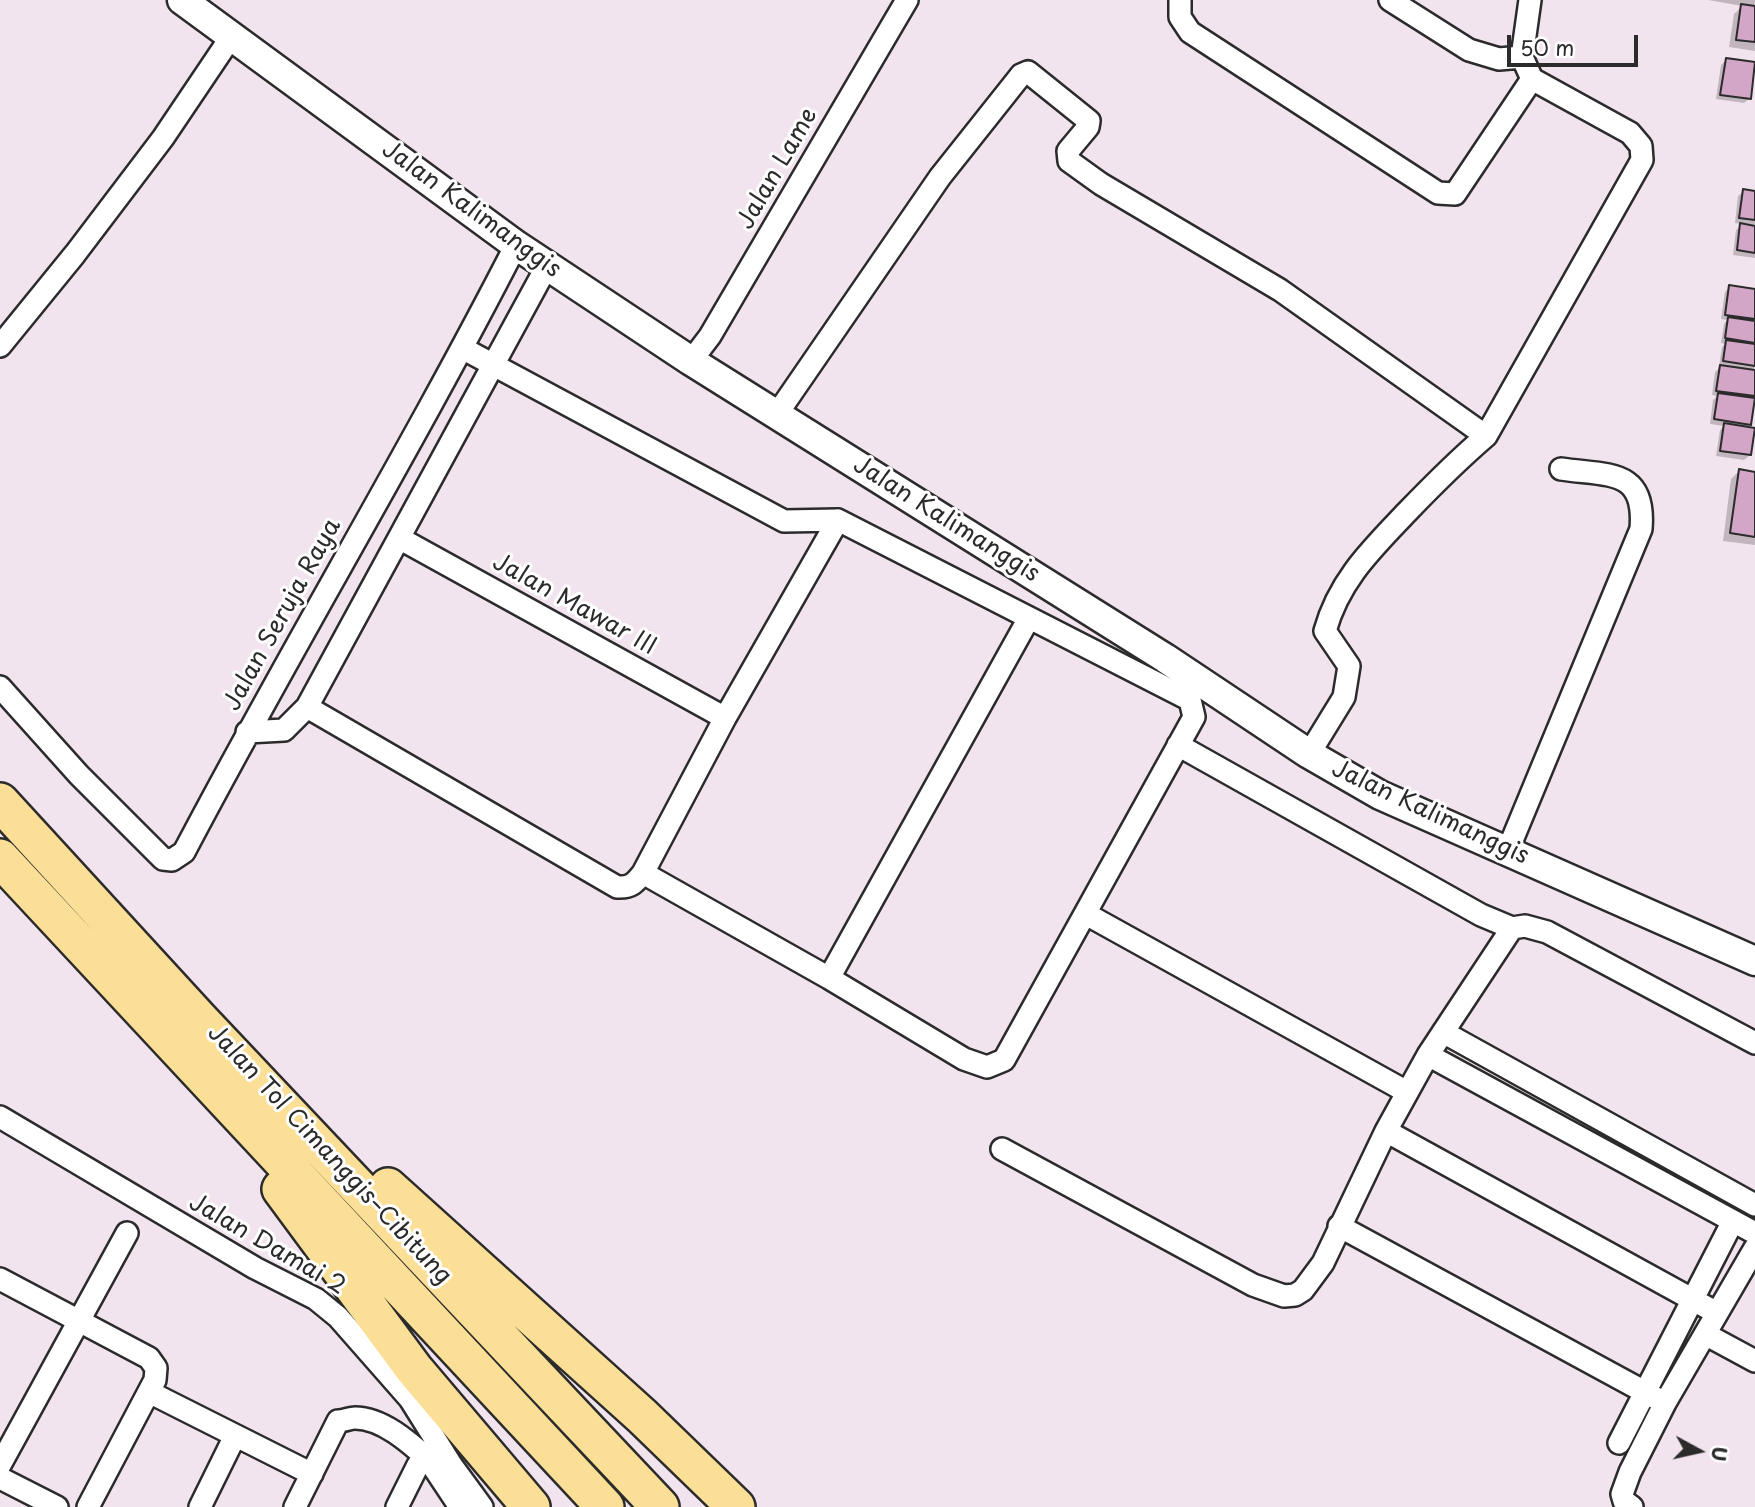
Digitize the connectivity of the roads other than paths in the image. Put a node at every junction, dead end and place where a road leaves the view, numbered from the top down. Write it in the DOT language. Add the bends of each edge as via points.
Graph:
graph roads {
  1 [pos="182,0"];
  2 [pos="907,0"];
  3 [pos="1178,0"];
  4 [pos="1390,0"];
  5 [pos="1530,0"];
  6 [pos="231,37"];
  7 [pos="1522,57"];
  8 [pos="1532,79"];
  9 [pos="516,245"];
  10 [pos="547,266"];
  11 [pos="0,346"];
  12 [pos="461,348"];
  13 [pos="691,361"];
  14 [pos="492,365"];
  15 [pos="777,414"];
  16 [pos="1486,436"];
  17 [pos="1561,469"];
  18 [pos="838,520"];
  19 [pos="399,538"];
  20 [pos="1029,618"];
  21 [pos="310,622"];
  22 [pos="343,637"];
  23 [pos="0,687"];
  24 [pos="307,706"];
  25 [pos="725,718"];
  26 [pos="247,732"];
  27 [pos="1178,746"];
  28 [pos="1309,754"];
  29 [pos="0,802"];
  30 [pos="1508,850"];
  31 [pos="0,858"];
  32 [pos="643,873"];
  33 [pos="1086,914"];
  34 [pos="1512,928"];
  35 [pos="1755,961"];
  36 [pos="829,978"];
  37 [pos="199,1018"];
  38 [pos="1443,1032"];
  39 [pos="170,1040"];
  40 [pos="1755,1043"];
  41 [pos="1428,1055"];
  42 [pos="1407,1092"];
  43 [pos="0,1117"];
  44 [pos="1386,1131"];
  45 [pos="1002,1149"];
  46 [pos="1685,1166"];
  47 [pos="1673,1188"];
  48 [pos="1753,1200"];
  49 [pos="1733,1222"];
  50 [pos="1339,1226"];
  51 [pos="127,1233"];
  52 [pos="1755,1233"];
  53 [pos="1755,1248"];
  54 [pos="0,1279"];
  55 [pos="1693,1300"];
  56 [pos="1717,1313"];
  57 [pos="77,1320"];
  58 [pos="1705,1334"];
  59 [pos="1755,1361"];
  60 [pos="149,1392"];
  61 [pos="1645,1392"];
  62 [pos="1665,1403"];
  63 [pos="235,1436"];
  64 [pos="1619,1443"];
  65 [pos="428,1459"];
  66 [pos="0,1465"];
  67 [pos="312,1474"];
  68 [pos="0,1478"];
  69 [pos="57,1507"];
  70 [pos="88,1507"];
  71 [pos="200,1507"];
  72 [pos="295,1507"];
  73 [pos="397,1507"];
  74 [pos="460,1507"];
  75 [pos="482,1507"];
  76 [pos="531,1507"];
  77 [pos="605,1507"];
  78 [pos="660,1507"];
  79 [pos="736,1507"];
  80 [pos="1632,1507"];
  1 -- 6 [label="main road, Jalan Kalimanggis"];
  2 -- 13 [label="street, Jalan Lame"];
  3 -- 8 [label="street" via="1180,17 1190,32 1438,193 1455,194"];
  4 -- 7 [label="street" via="1469,50 1499,59"];
  5 -- 7 [label="street"];
  6 -- 9 [label="main road, Jalan Kalimanggis"];
  6 -- 11 [label="street" via="155,149"];
  7 -- 8 [label="street"];
  8 -- 16 [label="street" via="1630,133 1642,146 1642,160"];
  9 -- 10 [label="main road, Jalan Kalimanggis"];
  9 -- 12 [label="street, Jalan Seruja Raya"];
  10 -- 13 [label="main road, Jalan Kalimanggis"];
  10 -- 14 [label="street, Jalan Seruja Raya"];
  12 -- 14 [label="street"];
  12 -- 21 [label="street, Jalan Seruja Raya"];
  13 -- 15 [label="main road, Jalan Kalimanggis"];
  14 -- 18 [label="street" via="784,521"];
  14 -- 19 [label="street, Jalan Seruja Raya"];
  15 -- 16 [label="street" via="940,177 1028,72 1089,121 1068,151 1069,161 1280,290"];
  15 -- 28 [label="main road, Jalan Kalimanggis"];
  16 -- 28 [label="street" via="1453,464 1359,563 1331,608 1325,631 1349,666 1344,697"];
  17 -- 30 [label="street" via="1626,480 1640,497 1642,529"];
  18 -- 20 [label="street"];
  18 -- 25 [label="street"];
  19 -- 22 [label="street, Jalan Seruja Raya"];
  19 -- 25 [label="street, Jalan Mawar III"];
  20 -- 27 [label="street" via="1190,700 1194,717"];
  20 -- 36 [label="street"];
  21 -- 22 [label="street"];
  21 -- 26 [label="street, Jalan Seruja Raya"];
  22 -- 24 [label="street, Jalan Seruja Raya"];
  23 -- 26 [label="street" via="163,859 172,860 184,852"];
  24 -- 26 [label="street, Jalan Seruja Raya" via="284,730"];
  24 -- 32 [label="street" via="617,887 634,884"];
  25 -- 32 [label="street"];
  27 -- 33 [label="street"];
  27 -- 34 [label="street"];
  28 -- 30 [label="main road, Jalan Kalimanggis" via="1380,795"];
  29 -- 37 [label="highway, Jalan Tol Cimanggis–Cibitung"];
  30 -- 35 [label="main road, Jalan Kalimanggis"];
  31 -- 39 [label="highway, Jalan Tol Cimanggis–Cibitung"];
  32 -- 36 [label="street"];
  33 -- 36 [label="street" via="1004,1060 987,1067 964,1059"];
  33 -- 42 [label="street"];
  34 -- 38 [label="street"];
  34 -- 40 [label="street" via="1546,932"];
  37 -- 78 [label="highway, Jalan Tol Cimanggis–Cibitung"];
  37 -- 79 [label="highway" via="516,1301"];
  38 -- 41 [label="street"];
  38 -- 46 [label="street"];
  39 -- 76 [label="highway" via="415,1368"];
  39 -- 77 [label="highway, Jalan Tol Cimanggis–Cibitung"];
  41 -- 42 [label="street"];
  41 -- 47 [label="street"];
  42 -- 44 [label="street"];
  43 -- 75 [label="street, Jalan Damai 2" via="255,1268 316,1299 338,1317 411,1399"];
  44 -- 50 [label="street"];
  44 -- 55 [label="street"];
  45 -- 50 [label="street" via="1253,1285 1284,1296 1303,1290 1323,1263"];
  46 -- 47 [label="street"];
  46 -- 48 [label="street"];
  47 -- 49 [label="street"];
  49 -- 52 [label="street"];
  49 -- 55 [label="street"];
  50 -- 61 [label="street"];
  51 -- 57 [label="street"];
  53 -- 56 [label="street"];
  54 -- 57 [label="street"];
  55 -- 56 [label="street"];
  55 -- 61 [label="street"];
  56 -- 58 [label="street"];
  57 -- 60 [label="street" via="154,1362 156,1374"];
  57 -- 66 [label="street"];
  58 -- 59 [label="street"];
  58 -- 62 [label="street"];
  60 -- 63 [label="street"];
  60 -- 70 [label="street"];
  61 -- 62 [label="street"];
  61 -- 64 [label="street"];
  62 -- 80 [label="street" via="1623,1489 1624,1501"];
  63 -- 67 [label="street"];
  63 -- 71 [label="street"];
  65 -- 67 [label="street" via="407,1440 356,1418 338,1422"];
  65 -- 73 [label="street" via="418,1465"];
  65 -- 74 [label="street"];
  67 -- 72 [label="street"];
  68 -- 69 [label="street"];
}
